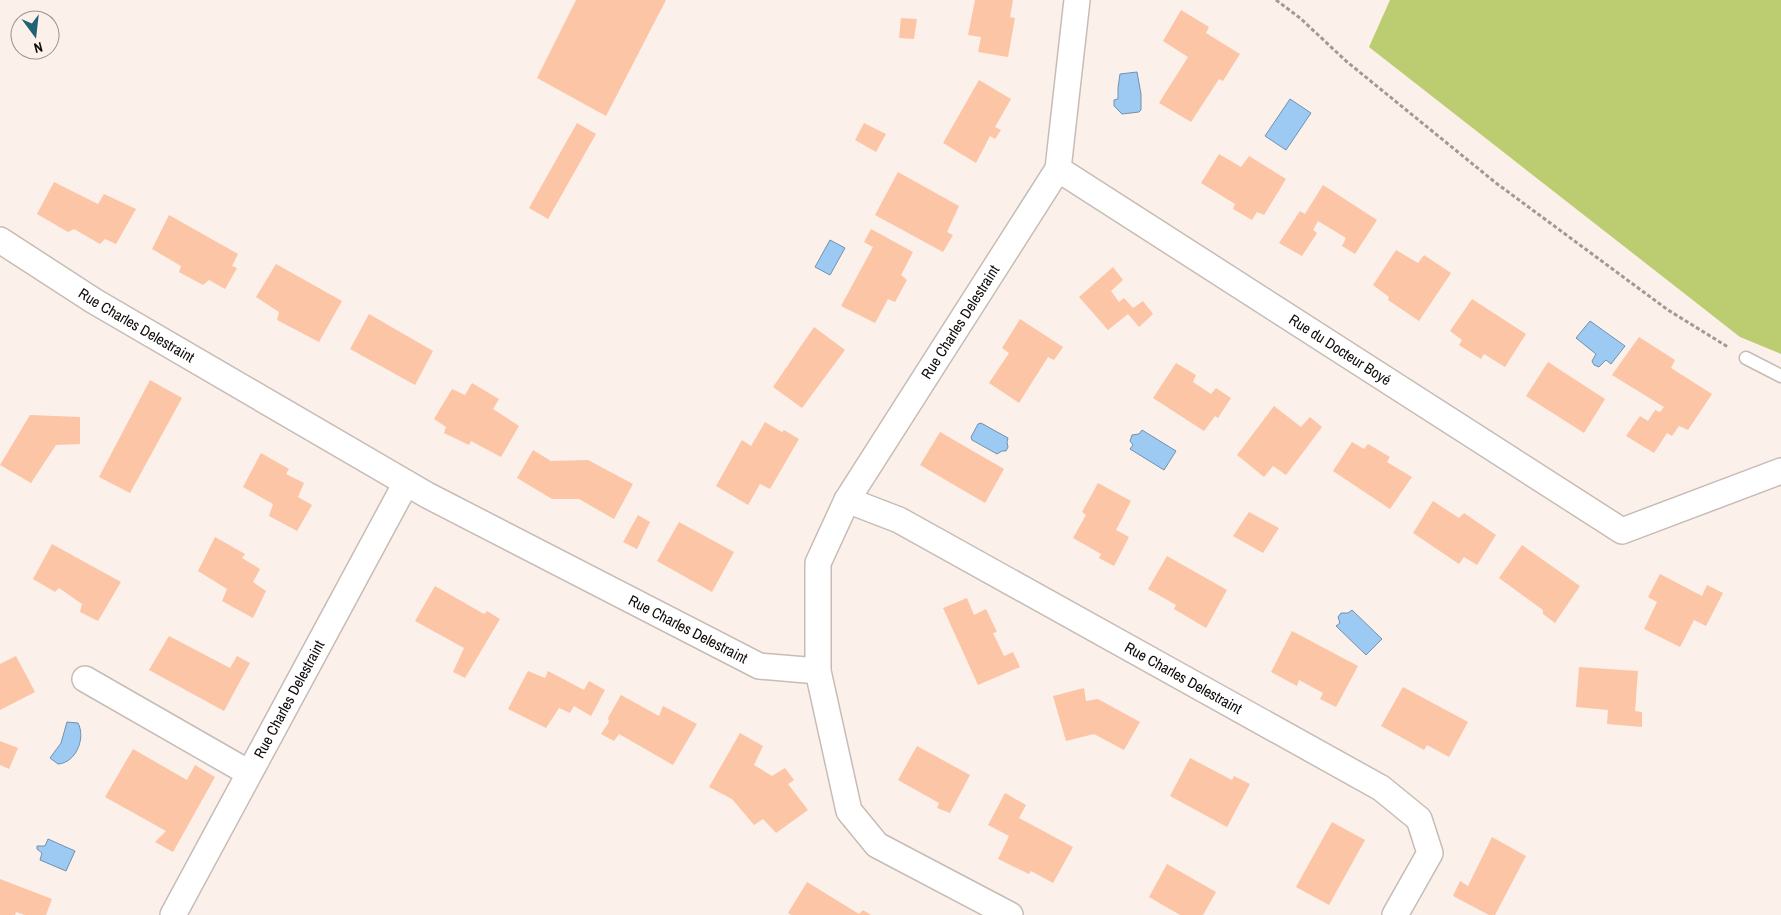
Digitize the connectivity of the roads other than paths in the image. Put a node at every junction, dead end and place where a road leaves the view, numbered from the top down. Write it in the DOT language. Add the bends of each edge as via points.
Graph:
graph roads {
  1 [pos="1077,0"];
  2 [pos="1058,169"];
  3 [pos="0,240"];
  4 [pos="1746,358"];
  5 [pos="1781,376"];
  6 [pos="1781,471"];
  7 [pos="406,483"];
  8 [pos="847,500"];
  9 [pos="818,670"];
  10 [pos="84,679"];
  11 [pos="249,773"];
  12 [pos="173,915"];
  13 [pos="1010,915"];
  14 [pos="1395,915"];
  1 -- 2 [label="street"];
  2 -- 6 [label="street, Rue du Docteur Boyé" via="1622,531"];
  2 -- 8 [label="street, Rue Charles Delestraint"];
  3 -- 7 [label="street, Rue Charles Delestraint" via="94,301"];
  4 -- 5 [label="lane"];
  7 -- 9 [label="street, Rue Charles Delestraint" via="759,666"];
  7 -- 11 [label="street, Rue Charles Delestraint"];
  8 -- 9 [label="street, Rue Charles Delestraint" via="818,564"];
  8 -- 14 [label="street, Rue Charles Delestraint" via="899,520 1381,788 1419,819 1430,852"];
  9 -- 13 [label="street, Rue Charles Delestraint" via="849,811 877,845"];
  10 -- 11 [label="street"];
  11 -- 12 [label="street, Rue Charles Delestraint"];
}
